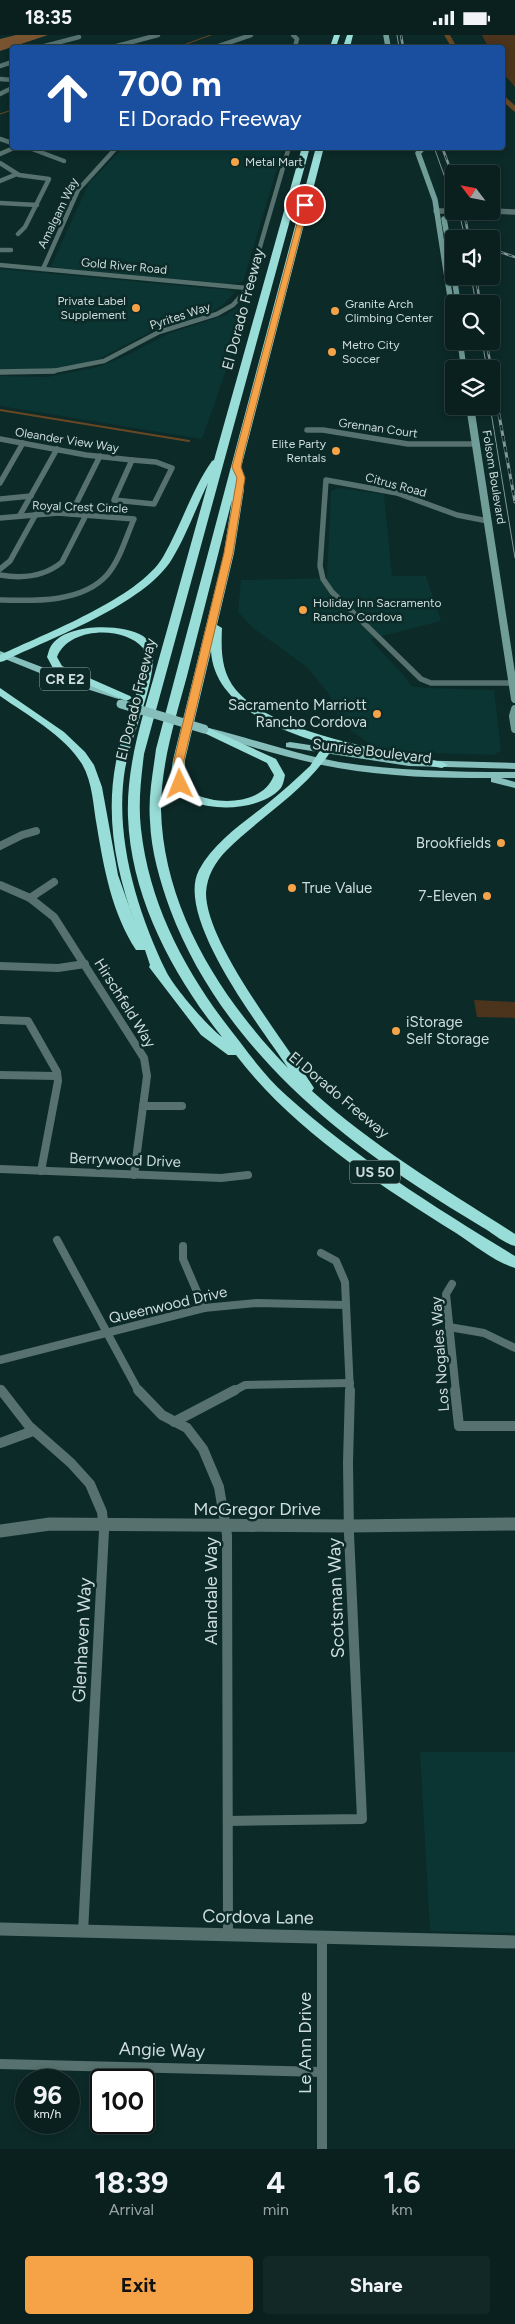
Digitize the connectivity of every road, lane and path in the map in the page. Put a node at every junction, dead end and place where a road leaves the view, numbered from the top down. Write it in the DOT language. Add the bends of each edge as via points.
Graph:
graph roads {
  1 [pos="158,35"];
  2 [pos="251,35"];
  3 [pos="79,37"];
  4 [pos="49,45"];
  5 [pos="120,45"];
  6 [pos="222,45"];
  7 [pos="35,150"];
  8 [pos="114,150"];
  9 [pos="288,150"];
  10 [pos="305,150"];
  11 [pos="319,150"];
  12 [pos="421,150"];
  13 [pos="64,161"];
  14 [pos="0,163"];
  15 [pos="17,174"];
  16 [pos="0,181"];
  17 [pos="0,203"];
  18 [pos="36,205"];
  19 [pos="439,211"];
  20 [pos="445,211"];
  21 [pos="500,211"];
  22 [pos="515,212"];
  23 [pos="18,233"];
  24 [pos="445,237"];
  25 [pos="0,250"];
  26 [pos="11,250"];
  27 [pos="0,265"];
  28 [pos="43,269"];
  29 [pos="247,287"];
  30 [pos="450,295"];
  31 [pos="0,372"];
  32 [pos="471,415"];
  33 [pos="307,430"];
  34 [pos="0,439"];
  35 [pos="23,443"];
  36 [pos="476,444"];
  37 [pos="57,449"];
  38 [pos="100,456"];
  39 [pos="220,458"];
  40 [pos="132,459"];
  41 [pos="236,467"];
  42 [pos="0,483"];
  43 [pos="31,496"];
  44 [pos="0,499"];
  45 [pos="36,514"];
  46 [pos="71,514"];
  47 [pos="20,515"];
  48 [pos="86,515"];
  49 [pos="0,518"];
  50 [pos="488,521"];
  51 [pos="0,569"];
  52 [pos="0,575"];
  53 [pos="220,590"];
  54 [pos="0,600"];
  55 [pos="1,658"];
  56 [pos="512,683"];
  57 [pos="0,691"];
  58 [pos="515,699"];
  59 [pos="124,701"];
  60 [pos="515,709"];
  61 [pos="205,726"];
  62 [pos="515,729"];
  63 [pos="322,756"];
  64 [pos="442,765"];
  65 [pos="515,766"];
  66 [pos="515,775"];
  67 [pos="473,776"];
  68 [pos="515,785"];
  69 [pos="36,831"];
  70 [pos="0,846"];
  71 [pos="54,882"];
  72 [pos="0,885"];
  73 [pos="30,898"];
  74 [pos="85,964"];
  75 [pos="0,966"];
  76 [pos="160,973"];
  77 [pos="0,1020"];
  78 [pos="250,1064"];
  79 [pos="0,1075"];
  80 [pos="57,1076"];
  81 [pos="314,1100"];
  82 [pos="143,1106"];
  83 [pos="182,1106"];
  84 [pos="0,1169"];
  85 [pos="41,1171"];
  86 [pos="134,1175"];
  87 [pos="248,1175"];
  88 [pos="58,1241"];
  89 [pos="515,1241"];
  90 [pos="183,1246"];
  91 [pos="321,1253"];
  92 [pos="515,1263"];
  93 [pos="452,1284"];
  94 [pos="346,1305"];
  95 [pos="204,1308"];
  96 [pos="450,1327"];
  97 [pos="106,1333"];
  98 [pos="515,1348"];
  99 [pos="0,1360"];
  100 [pos="350,1383"];
  101 [pos="0,1389"];
  102 [pos="174,1422"];
  103 [pos="515,1426"];
  104 [pos="34,1431"];
  105 [pos="0,1443"];
  106 [pos="515,1524"];
  107 [pos="104,1526"];
  108 [pos="226,1526"];
  109 [pos="349,1526"];
  110 [pos="0,1531"];
  111 [pos="228,1821"];
  112 [pos="0,1929"];
  113 [pos="83,1932"];
  114 [pos="228,1935"];
  115 [pos="322,1937"];
  116 [pos="515,1942"];
  117 [pos="0,2064"];
  118 [pos="322,2072"];
  119 [pos="322,2149"];
  1 -- 5 [label="street"];
  2 -- 6 [label="street"];
  3 -- 4 [label="street"];
  7 -- 13 [label="street"];
  8 -- 28 [label="street, Amalgam Way" via="82,184"];
  9 -- 29 [label="street, Pyrites Way"];
  10 -- 39 [label="highway, El Dorado Freeway / US 50"];
  11 -- 41 [label="highway, El Dorado Freeway / US 50"];
  12 -- 19 [label="main road" via="430,165"];
  14 -- 15 [label="street"];
  15 -- 16 [label="street"];
  15 -- 18 [label="street" via="49,179"];
  17 -- 18 [label="street"];
  18 -- 23 [label="street" via="25,227"];
  19 -- 20 [label="street"];
  19 -- 24 [label="main road"];
  19 -- 30 [label="main road"];
  21 -- 22 [label="street"];
  25 -- 26 [label="street"];
  27 -- 28 [label="street, Gold River Road"];
  28 -- 29 [label="street, Gold River Road"];
  29 -- 31 [label="street, Pyrites Way" via="233,305 217,314 158,332 104,361 53,371"];
  32 -- 36 [label="main road, Folsom Boulevard"];
  33 -- 36 [label="street, Grennan Court" via="408,444"];
  34 -- 35 [label="street, Oleander View Way"];
  35 -- 37 [label="street, Oleander View Way"];
  35 -- 42 [label="street"];
  36 -- 50 [label="main road, Folsom Boulevard"];
  37 -- 38 [label="street, Oleander View Way"];
  37 -- 43 [label="street"];
  38 -- 40 [label="street, Oleander View Way"];
  38 -- 46 [label="street"];
  39 -- 55 [label="highway" via="207,475 167,559 148,581 118,602"];
  39 -- 78 [label="highway, El Dorado Freeway / US 50" via="138,754 134,794 135,836 144,879 159,924 181,970 211,1017"];
  40 -- 40 [label="street, Oleander View Way" via="114,500 154,504 172,467 159,461"];
  41 -- 53 [label="highway" via="241,478"];
  41 -- 81 [label="highway, El Dorado Freeway / US 50" via="162,749 155,795 157,835 180,922 202,967 232,1012 271,1059"];
  43 -- 44 [label="street"];
  43 -- 47 [label="street"];
  45 -- 46 [label="street, Royal Crest Circle"];
  45 -- 47 [label="street, Royal Crest Circle"];
  45 -- 51 [label="street" via="10,561"];
  46 -- 48 [label="street, Royal Crest Circle"];
  47 -- 49 [label="street, Royal Crest Circle"];
  48 -- 52 [label="street" via="56,568 30,576"];
  48 -- 54 [label="street, Royal Crest Circle" via="134,519 107,575 94,585 68,595"];
  50 -- 56 [label="main road, Folsom Boulevard"];
  50 -- 56 [label="street, Citrus Road" via="462,518 396,493 326,480 320,566 323,579 332,592 421,679 431,683"];
  53 -- 61 [label="highway" via="179,760 180,784 187,793 202,801 228,804 256,800 275,788 280,775 272,761"];
  53 -- 64 [label="highway" via="215,650 219,671 230,690 248,706 272,721 337,744"];
  55 -- 59 [label="main road, Sunrise Boulevard / CR E2" via="49,681"];
  56 -- 58 [label="main road, Folsom Boulevard"];
  57 -- 76 [label="highway" via="59,734 88,764 98,791 112,881 119,902 136,939"];
  59 -- 61 [label="main road, Sunrise Boulevard / CR E2, bridge"];
  59 -- 76 [label="highway" via="58,668 52,657 56,646 72,635 105,630 134,635 148,648 148,663 122,759 117,794 118,842 127,885"];
  60 -- 62 [label="main road"];
  61 -- 63 [label="main road, Sunrise Boulevard / CR E2"];
  63 -- 64 [label="main road, Sunrise Boulevard / CR E2"];
  63 -- 67 [label="main road, Sunrise Boulevard / CR E2" via="393,771"];
  63 -- 81 [label="highway" via="294,787 224,846 204,873 199,897 204,921 239,986 297,1069"];
  64 -- 65 [label="main road, Sunrise Boulevard / CR E2"];
  66 -- 67 [label="main road, Sunrise Boulevard / CR E2"];
  67 -- 68 [label="main road"];
  69 -- 70 [label="street"];
  71 -- 73 [label="street"];
  72 -- 73 [label="street, Hirschfeld Way"];
  73 -- 74 [label="street, Hirschfeld Way" via="54,917"];
  74 -- 75 [label="street" via="58,968"];
  74 -- 82 [label="street, Hirschfeld Way" via="144,1058 147,1076"];
  76 -- 78 [label="highway" via="206,1032"];
  77 -- 80 [label="street" via="28,1021"];
  78 -- 92 [label="highway, El Dorado Freeway / US 50" via="288,1105 343,1149"];
  79 -- 80 [label="street"];
  80 -- 85 [label="street"];
  81 -- 89 [label="highway, El Dorado Freeway / US 50" via="400,1168"];
  82 -- 83 [label="street"];
  82 -- 86 [label="street, Hirschfeld Way"];
  84 -- 85 [label="street, Berrywood Drive"];
  85 -- 86 [label="street, Berrywood Drive"];
  86 -- 87 [label="street, Berrywood Drive" via="221,1178"];
  88 -- 97 [label="street, Alandale Way"];
  90 -- 95 [label="street" via="183,1259"];
  91 -- 94 [label="street, Scotsman Way" via="332,1258 341,1270"];
  93 -- 96 [label="street, Los Nogales Way" via="446,1294"];
  94 -- 95 [label="street, Queenwood Drive" via="262,1302"];
  94 -- 100 [label="street, Scotsman Way"];
  95 -- 97 [label="street, Queenwood Drive"];
  96 -- 98 [label="street" via="489,1334"];
  96 -- 103 [label="street, Los Nogales Way" via="459,1426"];
  97 -- 99 [label="street, Queenwood Drive"];
  97 -- 102 [label="street, Alandale Way" via="136,1389 162,1415"];
  100 -- 102 [label="street" via="245,1385"];
  100 -- 109 [label="street, Scotsman Way"];
  101 -- 104 [label="street, Glenhaven Way"];
  102 -- 108 [label="street, Alandale Way" via="187,1429 211,1464"];
  104 -- 105 [label="street"];
  104 -- 107 [label="street, Glenhaven Way" via="89,1480 100,1501"];
  106 -- 109 [label="street, McGregor Drive"];
  107 -- 108 [label="street, McGregor Drive"];
  107 -- 110 [label="street, McGregor Drive" via="50,1524"];
  107 -- 113 [label="street, Glenhaven Way"];
  108 -- 109 [label="street, McGregor Drive"];
  108 -- 111 [label="street, Alandale Way"];
  109 -- 111 [label="street, Scotsman Way" via="362,1819"];
  111 -- 114 [label="street, Alandale Way"];
  112 -- 113 [label="street, Cordova Lane"];
  113 -- 114 [label="street, Cordova Lane"];
  114 -- 115 [label="street, Cordova Lane"];
  115 -- 116 [label="street, Cordova Lane"];
  115 -- 118 [label="street, Le Ann Drive"];
  117 -- 118 [label="street, Angie Way"];
  118 -- 119 [label="street, Le Ann Drive"];
}
